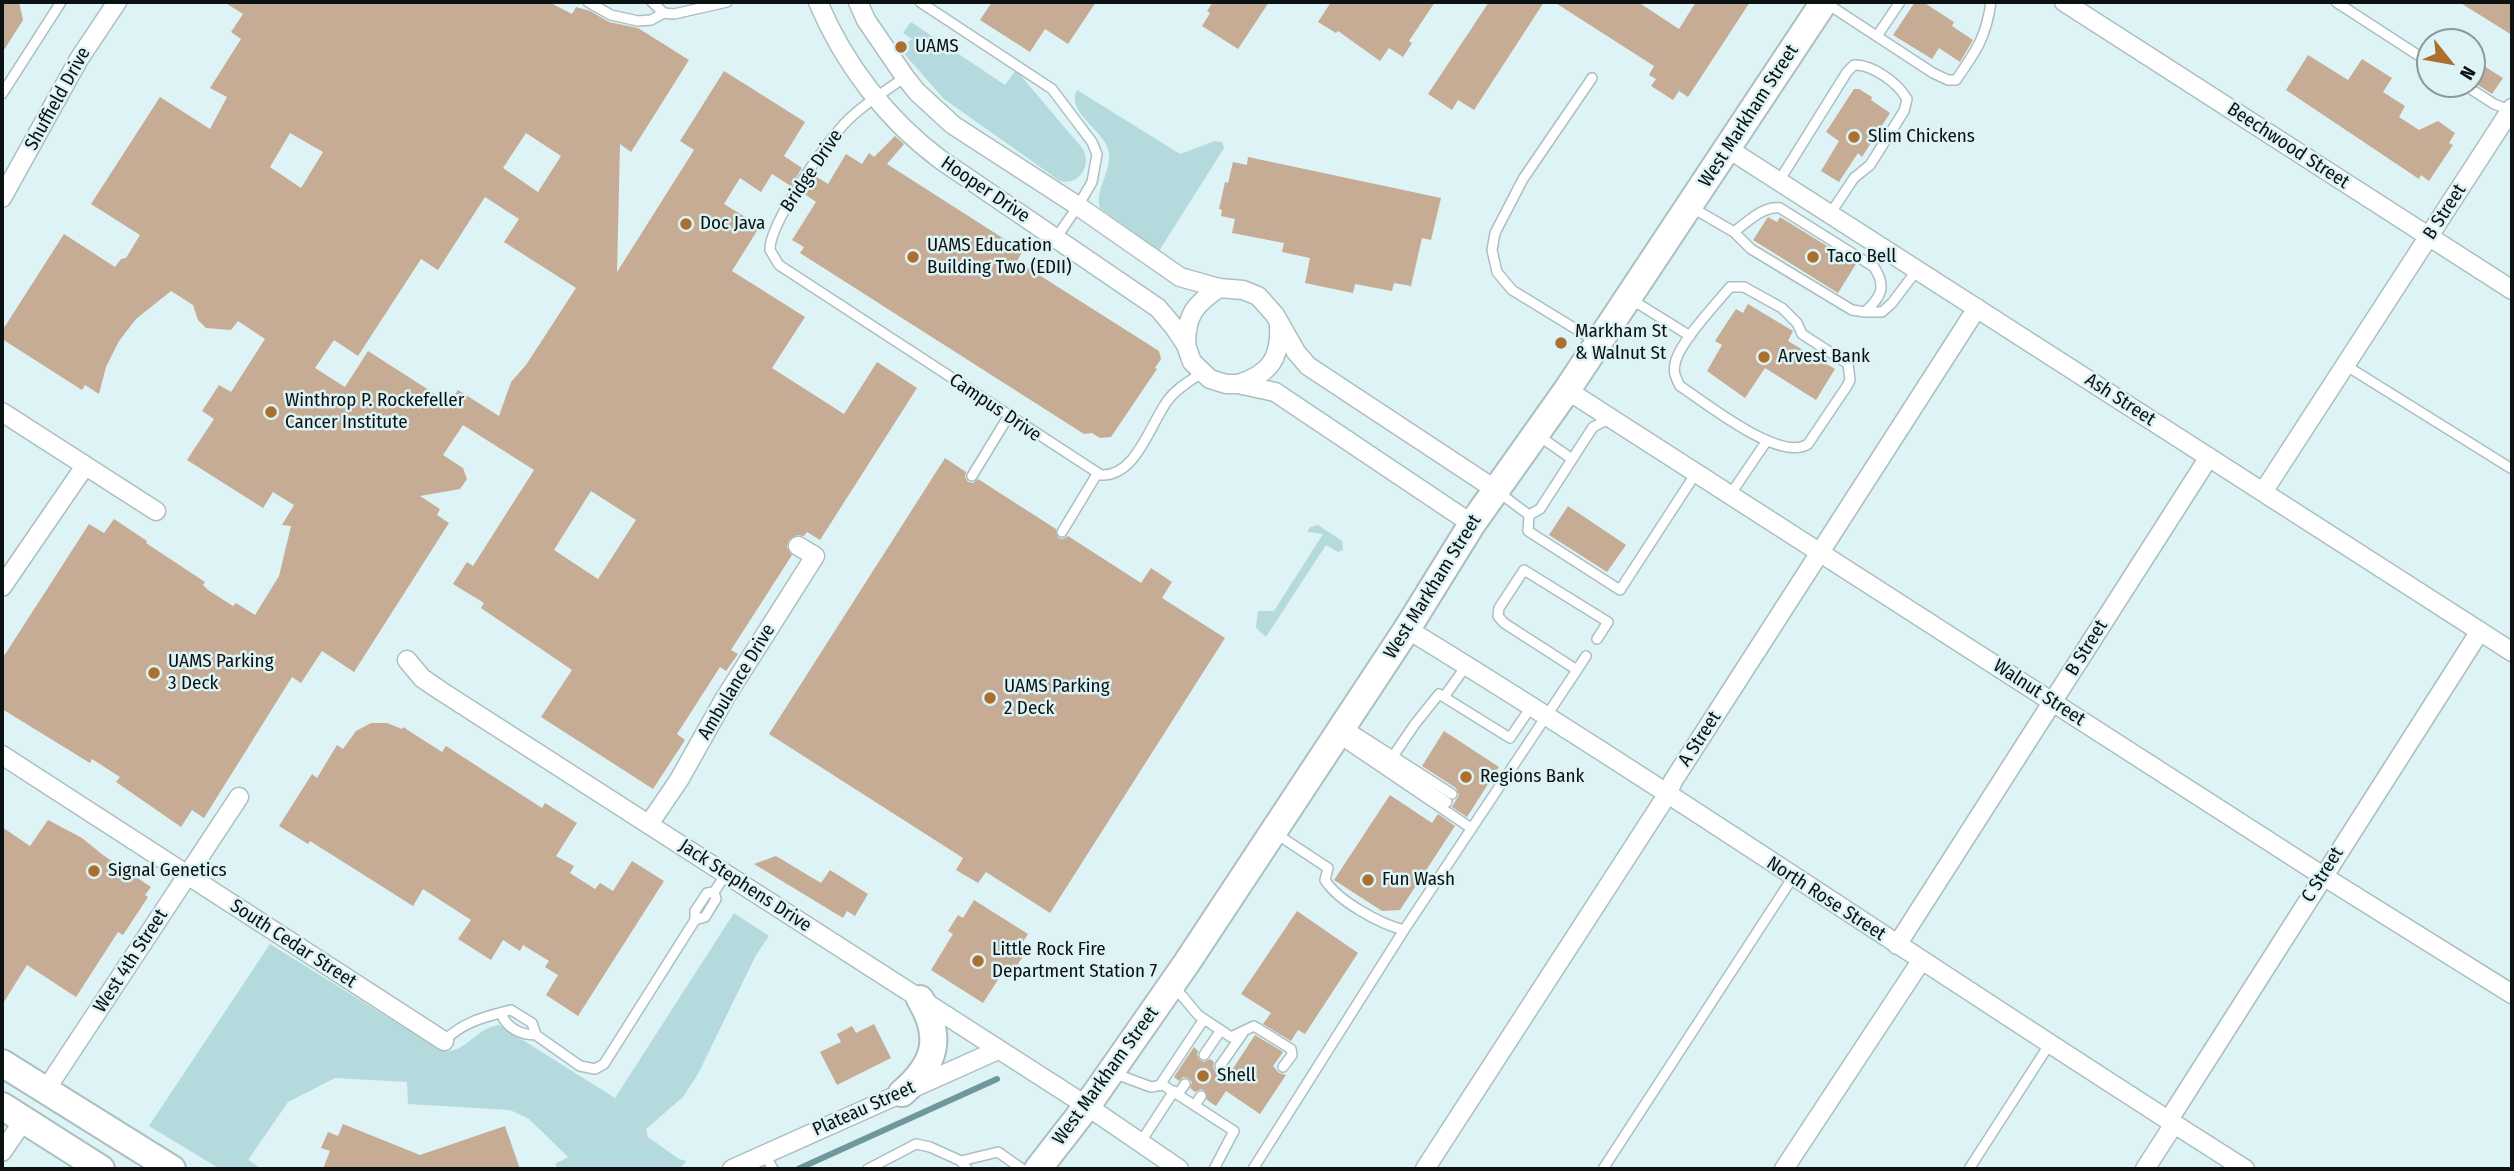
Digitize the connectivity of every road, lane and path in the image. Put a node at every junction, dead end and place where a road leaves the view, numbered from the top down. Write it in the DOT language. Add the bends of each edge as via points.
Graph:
graph roads {
  1 [pos="61,2"];
  2 [pos="117,2"];
  3 [pos="588,2"];
  4 [pos="652,2"];
  5 [pos="727,2"];
  6 [pos="818,2"];
  7 [pos="858,2"];
  8 [pos="920,2"];
  9 [pos="1900,2"];
  10 [pos="1991,2"];
  11 [pos="2064,2"];
  12 [pos="2336,2"];
  13 [pos="1818,6"];
  14 [pos="664,13"];
  15 [pos="1877,36"];
  16 [pos="2416,54"];
  17 [pos="905,77"];
  18 [pos="1592,78"];
  19 [pos="2,94"];
  20 [pos="876,98"];
  21 [pos="2485,98"];
  22 [pos="2512,110"];
  23 [pos="1727,148"];
  24 [pos="1779,181"];
  25 [pos="2,198"];
  26 [pos="1079,206"];
  27 [pos="1689,206"];
  28 [pos="1830,214"];
  29 [pos="1734,233"];
  30 [pos="2428,236"];
  31 [pos="1056,238"];
  32 [pos="770,250"];
  33 [pos="1917,270"];
  34 [pos="1219,288"];
  35 [pos="2512,290"];
  36 [pos="1629,297"];
  37 [pos="1977,308"];
  38 [pos="1865,313"];
  39 [pos="1279,324"];
  40 [pos="1690,336"];
  41 [pos="1598,343"];
  42 [pos="1186,345"];
  43 [pos="2345,365"];
  44 [pos="1203,372"];
  45 [pos="1238,384"];
  46 [pos="1567,390"];
  47 [pos="2,412"];
  48 [pos="1008,416"];
  49 [pos="1611,418"];
  50 [pos="1536,434"];
  51 [pos="1766,442"];
  52 [pos="2209,457"];
  53 [pos="1572,459"];
  54 [pos="85,466"];
  55 [pos="2512,469"];
  56 [pos="1696,473"];
  57 [pos="1097,474"];
  58 [pos="972,476"];
  59 [pos="1496,490"];
  60 [pos="2263,492"];
  61 [pos="1730,495"];
  62 [pos="156,512"];
  63 [pos="1529,515"];
  64 [pos="1472,524"];
  65 [pos="1062,533"];
  66 [pos="798,546"];
  67 [pos="1820,552"];
  68 [pos="2,587"];
  69 [pos="1407,629"];
  70 [pos="2480,631"];
  71 [pos="1597,639"];
  72 [pos="2512,652"];
  73 [pos="1586,656"];
  74 [pos="407,660"];
  75 [pos="1466,666"];
  76 [pos="1577,670"];
  77 [pos="1444,697"];
  78 [pos="2053,702"];
  79 [pos="1531,707"];
  80 [pos="1547,717"];
  81 [pos="1340,731"];
  82 [pos="2,755"];
  83 [pos="1389,762"];
  84 [pos="1667,795"];
  85 [pos="239,797"];
  86 [pos="1449,798"];
  87 [pos="1474,817"];
  88 [pos="649,824"];
  89 [pos="1273,832"];
  90 [pos="726,874"];
  91 [pos="187,876"];
  92 [pos="2323,876"];
  93 [pos="1793,877"];
  94 [pos="1404,930"];
  95 [pos="1897,945"];
  96 [pos="1921,961"];
  97 [pos="1172,984"];
  98 [pos="2512,994"];
  99 [pos="920,999"];
  100 [pos="501,1013"];
  101 [pos="1204,1019"];
  102 [pos="1221,1030"];
  103 [pos="1244,1030"];
  104 [pos="536,1035"];
  105 [pos="444,1041"];
  106 [pos="2049,1045"];
  107 [pos="998,1050"];
  108 [pos="1204,1055"];
  109 [pos="2,1063"];
  110 [pos="1220,1066"];
  111 [pos="1283,1067"];
  112 [pos="1111,1072"];
  113 [pos="1185,1084"];
  114 [pos="1160,1085"];
  115 [pos="45,1091"];
  116 [pos="902,1093"];
  117 [pos="1176,1093"];
  118 [pos="1201,1096"];
  119 [pos="1195,1105"];
  120 [pos="1087,1106"];
  121 [pos="13,1113"];
  122 [pos="2171,1123"];
  123 [pos="1140,1143"];
  124 [pos="2,1152"];
  125 [pos="769,1162"];
  126 [pos="1160,1164"];
  127 [pos="964,1165"];
  128 [pos="101,1169"];
  129 [pos="172,1169"];
  130 [pos="732,1169"];
  131 [pos="870,1169"];
  132 [pos="1022,1169"];
  133 [pos="1038,1169"];
  134 [pos="1179,1169"];
  135 [pos="1214,1169"];
  136 [pos="1253,1169"];
  137 [pos="1425,1169"];
  138 [pos="1603,1169"];
  139 [pos="1784,1169"];
  140 [pos="1969,1169"];
  141 [pos="2145,1169"];
  142 [pos="2245,1169"];
  1 -- 19 [label="lane"];
  2 -- 25 [label="street, Shuffield Drive" via="79,59"];
  3 -- 14 [label="lane" via="624,20 650,20"];
  4 -- 14 [label="lane"];
  5 -- 14 [label="lane"];
  6 -- 20 [label="street, Hooper Drive" via="850,63"];
  7 -- 17 [label="street, Hooper Drive"];
  8 -- 26 [label="lane" via="1052,89 1097,154 1092,182"];
  9 -- 15 [label="lane"];
  10 -- 15 [label="lane" via="1984,36 1956,80 1933,73"];
  11 -- 30 [label="street, Beechwood Street"];
  12 -- 16 [label="lane"];
  13 -- 15 [label="lane"];
  13 -- 23 [label="main road, West Markham Street"];
  17 -- 20 [label="lane, Bridge Drive"];
  17 -- 26 [label="street, Hooper Drive" via="953,125"];
  18 -- 41 [label="lane" via="1523,179 1495,233 1492,250 1497,272 1512,289"];
  20 -- 31 [label="street, Hooper Drive" via="929,152"];
  20 -- 32 [label="lane, Bridge Drive" via="834,136 778,222"];
  21 -- 22 [label="lane"];
  22 -- 30 [label="street, B Street"];
  23 -- 24 [label="street, Ash Street"];
  23 -- 27 [label="main road, West Markham Street"];
  24 -- 28 [label="street, Ash Street"];
  24 -- 28 [label="lane" via="1854,65 1863,64 1892,82 1907,99 1905,111"];
  26 -- 31 [label="lane"];
  26 -- 34 [label="street, Hooper Drive" via="1180,277"];
  27 -- 29 [label="lane"];
  27 -- 36 [label="main road, West Markham Street"];
  28 -- 33 [label="street, Ash Street"];
  29 -- 38 [label="lane" via="1751,249 1852,310"];
  29 -- 38 [label="lane" via="1766,209 1780,208 1874,267 1882,282 1881,292"];
  30 -- 35 [label="street, Beechwood Street"];
  30 -- 43 [label="street, B Street"];
  31 -- 42 [label="street, Hooper Drive" via="1158,309"];
  32 -- 48 [label="lane, Campus Drive" via="779,265"];
  33 -- 37 [label="street, Ash Street"];
  33 -- 38 [label="lane" via="1882,312"];
  34 -- 39 [label="street, Hooper Drive" via="1258,296"];
  34 -- 42 [label="street" via="1193,311"];
  36 -- 40 [label="lane"];
  36 -- 41 [label="main road, West Markham Street"];
  37 -- 52 [label="street, Ash Street"];
  37 -- 67 [label="street, A Street"];
  39 -- 45 [label="street" via="1275,359 1254,379"];
  39 -- 59 [label="street, Hooper Drive" via="1308,366"];
  40 -- 51 [label="lane" via="1675,361 1674,375 1680,386"];
  40 -- 51 [label="lane" via="1730,287 1744,287 1782,308 1802,334 1848,364 1850,380 1808,444 1796,450"];
  41 -- 46 [label="main road, West Markham Street"];
  42 -- 44 [label="street, Hooper Drive" via="1192,362"];
  43 -- 55 [label="lane"];
  43 -- 60 [label="street, B Street"];
  44 -- 45 [label="street" via="1210,379"];
  44 -- 57 [label="lane" via="1170,398 1125,468 1108,476"];
  45 -- 64 [label="street" via="1275,392"];
  46 -- 49 [label="street, Walnut Street"];
  46 -- 50 [label="main road, West Markham Street"];
  47 -- 54 [label="street"];
  48 -- 57 [label="lane, Campus Drive"];
  48 -- 58 [label="lane"];
  49 -- 53 [label="lane" via="1593,427"];
  49 -- 56 [label="street, Walnut Street"];
  50 -- 53 [label="lane"];
  50 -- 59 [label="main road, West Markham Street"];
  51 -- 61 [label="lane"];
  52 -- 60 [label="street, Ash Street"];
  52 -- 78 [label="street, B Street"];
  53 -- 63 [label="lane" via="1539,509"];
  54 -- 62 [label="street"];
  54 -- 68 [label="street"];
  56 -- 61 [label="street, Walnut Street"];
  56 -- 63 [label="lane" via="1620,590 1528,531"];
  57 -- 65 [label="lane"];
  59 -- 63 [label="lane"];
  59 -- 64 [label="main road, West Markham Street"];
  60 -- 70 [label="street, Ash Street"];
  61 -- 67 [label="street, Walnut Street"];
  64 -- 69 [label="main road, West Markham Street"];
  66 -- 88 [label="street, Ambulance Drive" via="815,556"];
  67 -- 78 [label="street, Walnut Street"];
  67 -- 84 [label="street, A Street"];
  69 -- 75 [label="street, North Rose Street"];
  69 -- 81 [label="main road, West Markham Street"];
  70 -- 72 [label="street, Ash Street"];
  70 -- 92 [label="street, C Street"];
  71 -- 76 [label="lane" via="1608,622 1524,570 1498,616"];
  73 -- 76 [label="lane"];
  74 -- 88 [label="street, Jack Stephens Drive" via="441,691"];
  75 -- 77 [label="lane"];
  75 -- 79 [label="street, North Rose Street"];
  76 -- 80 [label="lane"];
  77 -- 79 [label="lane" via="1510,738"];
  77 -- 83 [label="lane" via="1438,694"];
  78 -- 92 [label="street, Walnut Street"];
  78 -- 95 [label="street, B Street"];
  79 -- 80 [label="street, North Rose Street"];
  80 -- 84 [label="street, North Rose Street"];
  80 -- 87 [label="lane"];
  81 -- 83 [label="lane"];
  81 -- 83 [label="lane"];
  81 -- 89 [label="main road, West Markham Street"];
  82 -- 91 [label="street, South Cedar Street"];
  83 -- 86 [label="lane"];
  83 -- 87 [label="lane"];
  84 -- 93 [label="street, North Rose Street"];
  84 -- 137 [label="street, A Street"];
  85 -- 91 [label="street, West 4th Street"];
  87 -- 94 [label="lane"];
  88 -- 90 [label="street, Jack Stephens Drive"];
  89 -- 94 [label="lane" via="1328,868 1325,880 1331,890 1376,920"];
  89 -- 97 [label="main road, West Markham Street"];
  90 -- 99 [label="street, Jack Stephens Drive"];
  90 -- 104 [label="lane" via="705,917 695,920 604,1064 595,1069 580,1066"];
  91 -- 105 [label="street, South Cedar Street"];
  91 -- 115 [label="street, West 4th Street"];
  92 -- 98 [label="street, Walnut Street"];
  92 -- 122 [label="street, C Street"];
  93 -- 95 [label="street, North Rose Street"];
  93 -- 138 [label="lane"];
  94 -- 136 [label="lane"];
  95 -- 96 [label="street, North Rose Street"];
  96 -- 106 [label="street, North Rose Street"];
  96 -- 139 [label="street"];
  97 -- 101 [label="lane"];
  97 -- 112 [label="main road, West Markham Street"];
  99 -- 107 [label="street, Jack Stephens Drive"];
  99 -- 116 [label="main road" via="932,1023 933,1049 922,1073"];
  100 -- 104 [label="lane" via="504,1022"];
  100 -- 104 [label="lane" via="511,1010 523,1017 532,1023"];
  100 -- 105 [label="lane" via="468,1022"];
  101 -- 102 [label="lane"];
  101 -- 114 [label="lane"];
  102 -- 103 [label="lane" via="1231,1037"];
  102 -- 108 [label="lane"];
  103 -- 110 [label="lane"];
  103 -- 111 [label="lane" via="1254,1026 1291,1049"];
  106 -- 122 [label="street, North Rose Street"];
  106 -- 140 [label="lane"];
  107 -- 116 [label="street, Plateau Street"];
  107 -- 120 [label="street, Jack Stephens Drive"];
  109 -- 115 [label="main road"];
  112 -- 114 [label="lane" via="1150,1087"];
  112 -- 120 [label="main road, West Markham Street"];
  113 -- 117 [label="lane"];
  114 -- 117 [label="lane"];
  115 -- 129 [label="main road"];
  116 -- 125 [label="street, Plateau Street"];
  117 -- 119 [label="lane"];
  117 -- 123 [label="lane"];
  118 -- 119 [label="lane"];
  119 -- 135 [label="lane" via="1234,1130"];
  120 -- 123 [label="street, Jack Stephens Drive"];
  120 -- 133 [label="main road, West Markham Street"];
  121 -- 124 [label="street"];
  121 -- 128 [label="main road"];
  122 -- 141 [label="street, C Street"];
  122 -- 142 [label="street, North Rose Street"];
  123 -- 126 [label="street, Jack Stephens Drive"];
  125 -- 130 [label="street, Plateau Street"];
  126 -- 134 [label="street, Jack Stephens Drive"];
  127 -- 131 [label="lane" via="916,1144"];
  127 -- 132 [label="lane" via="998,1152"];
}
